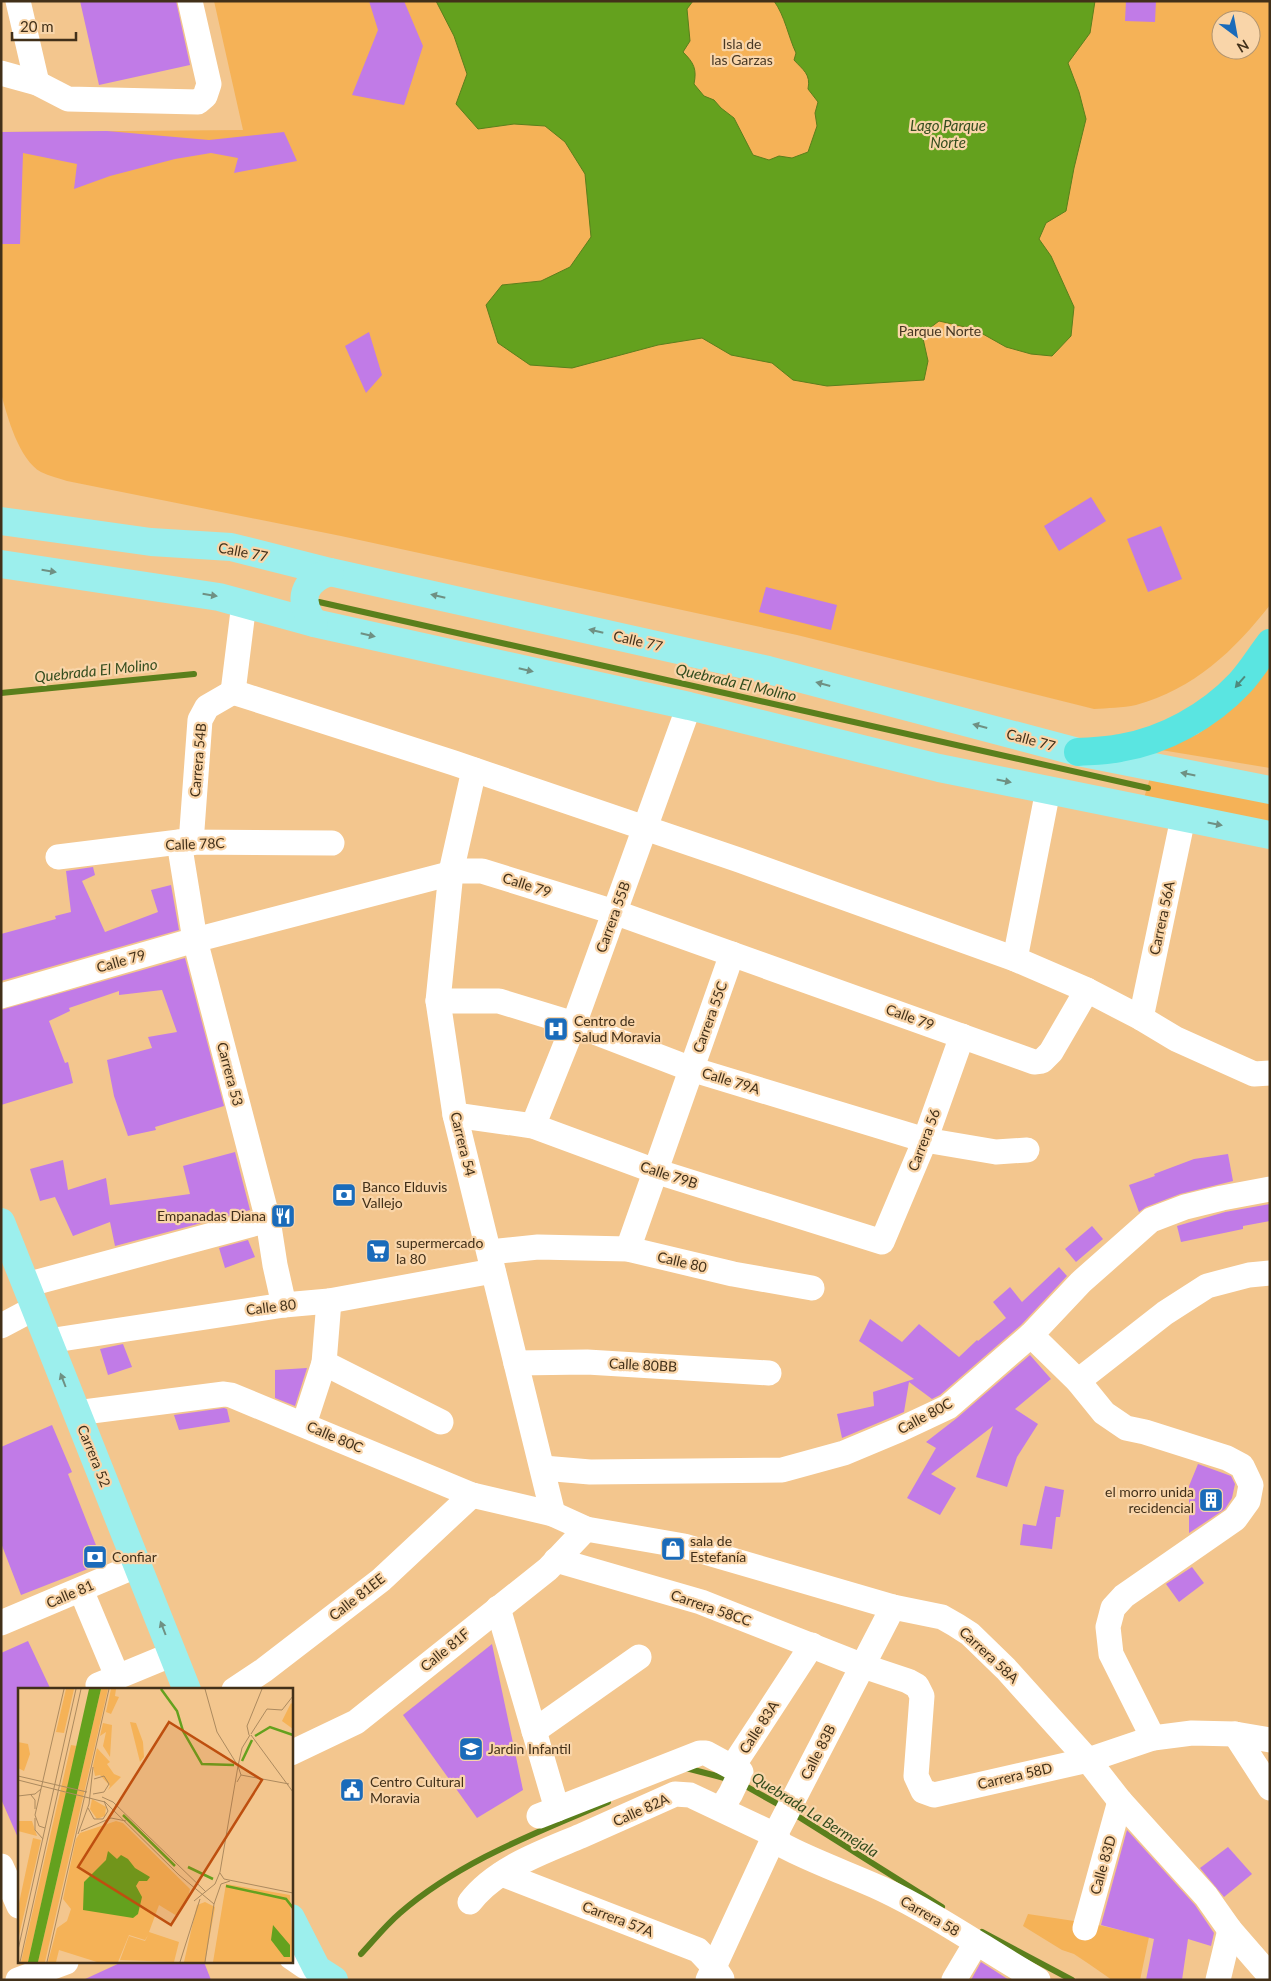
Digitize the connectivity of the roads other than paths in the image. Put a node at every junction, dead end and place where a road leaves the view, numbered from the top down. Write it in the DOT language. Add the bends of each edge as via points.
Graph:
graph roads {
  1 [pos="18,1"];
  2 [pos="190,1"];
  3 [pos="1,74"];
  4 [pos="37,84"];
  5 [pos="1,506"];
  6 [pos="1,521"];
  7 [pos="40,526"];
  8 [pos="1,564"];
  9 [pos="330,572"];
  10 [pos="244,604"];
  11 [pos="314,623"];
  12 [pos="1270,643"];
  13 [pos="233,692"];
  14 [pos="690,706"];
  15 [pos="1078,752"];
  16 [pos="474,770"];
  17 [pos="1048,790"];
  18 [pos="1270,790"];
  19 [pos="1183,818"];
  20 [pos="645,829"];
  21 [pos="1270,835"];
  22 [pos="185,843"];
  23 [pos="332,843"];
  24 [pos="58,857"];
  25 [pos="451,872"];
  26 [pos="614,912"];
  27 [pos="195,940"];
  28 [pos="732,954"];
  29 [pos="1015,960"];
  30 [pos="1087,990"];
  31 [pos="1,996"];
  32 [pos="438,1001"];
  33 [pos="1141,1018"];
  34 [pos="574,1024"];
  35 [pos="962,1036"];
  36 [pos="691,1069"];
  37 [pos="1270,1073"];
  38 [pos="456,1115"];
  39 [pos="534,1126"];
  40 [pos="925,1140"];
  41 [pos="1027,1150"];
  42 [pos="655,1171"];
  43 [pos="1270,1189"];
  44 [pos="268,1220"];
  45 [pos="1,1222"];
  46 [pos="882,1242"];
  47 [pos="628,1249"];
  48 [pos="492,1261"];
  49 [pos="1270,1273"];
  50 [pos="812,1288"];
  51 [pos="31,1297"];
  52 [pos="329,1301"];
  53 [pos="284,1305"];
  54 [pos="1,1326"];
  55 [pos="1032,1335"];
  56 [pos="48,1341"];
  57 [pos="324,1363"];
  58 [pos="516,1363"];
  59 [pos="770,1373"];
  60 [pos="1078,1381"];
  61 [pos="76,1413"];
  62 [pos="440,1422"];
  63 [pos="304,1424"];
  64 [pos="542,1468"];
  65 [pos="472,1495"];
  66 [pos="553,1514"];
  67 [pos="586,1529"];
  68 [pos="556,1560"];
  69 [pos="138,1565"];
  70 [pos="81,1590"];
  71 [pos="893,1607"];
  72 [pos="498,1608"];
  73 [pos="1,1623"];
  74 [pos="812,1645"];
  75 [pos="173,1654"];
  76 [pos="639,1657"];
  77 [pos="862,1666"];
  78 [pos="123,1681"];
  79 [pos="185,1688"];
  80 [pos="237,1688"];
  81 [pos="534,1731"];
  82 [pos="1235,1734"];
  83 [pos="1153,1738"];
  84 [pos="1270,1740"];
  85 [pos="292,1753"];
  86 [pos="1088,1760"];
  87 [pos="732,1784"];
  88 [pos="1270,1788"];
  89 [pos="1120,1801"];
  90 [pos="784,1816"];
  91 [pos="816,1861"];
  92 [pos="1,1866"];
  93 [pos="502,1874"];
  94 [pos="470,1902"];
  95 [pos="18,1904"];
  96 [pos="292,1920"];
  97 [pos="1085,1928"];
  98 [pos="1230,1930"];
  99 [pos="976,1943"];
  100 [pos="292,1958"];
  101 [pos="52,1968"];
  102 [pos="324,1976"];
  103 [pos="715,1976"];
  104 [pos="1270,1976"];
  105 [pos="18,1980"];
  106 [pos="954,1980"];
  107 [pos="1038,1980"];
  108 [pos="1218,1980"];
  1 -- 4 [label="street"];
  2 -- 4 [label="street" via="209,84 206,96 198,102 68,100"];
  3 -- 4 [label="street"];
  5 -- 7 [label="main road"];
  6 -- 7 [label="main road, Calle 77"];
  7 -- 9 [label="main road, Calle 77" via="151,542 231,547"];
  8 -- 10 [label="main road, one-way" via="219,597"];
  9 -- 11 [label="main road" via="318,576 308,586 304,599 306,612"];
  15 -- 9 [label="main road, Calle 77, one-way" via="768,670"];
  10 -- 11 [label="main road"];
  10 -- 13 [label="street"];
  11 -- 14 [label="main road, one-way"];
  12 -- 15 [label="highway, one-way" via="1242,682 1186,724 1144,743 1119,749"];
  13 -- 16 [label="street"];
  13 -- 22 [label="street, Carrera 54B" via="207,707 200,720"];
  14 -- 17 [label="main road, one-way" via="939,768"];
  14 -- 20 [label="street, Carrera 55B"];
  18 -- 15 [label="main road, Calle 77, one-way"];
  16 -- 20 [label="street"];
  16 -- 25 [label="street, Carrera 54"];
  17 -- 19 [label="main road"];
  17 -- 29 [label="street"];
  19 -- 21 [label="main road, one-way"];
  19 -- 33 [label="street, Carrera 56A"];
  20 -- 26 [label="street, Carrera 55B"];
  20 -- 29 [label="street"];
  22 -- 23 [label="street, Calle 78C"];
  22 -- 24 [label="street, Calle 78C"];
  22 -- 27 [label="street, Carrera 53"];
  25 -- 26 [label="street, Calle 79" via="482,871"];
  25 -- 27 [label="street, Calle 79"];
  25 -- 32 [label="street, Carrera 54"];
  26 -- 28 [label="street, Calle 79"];
  26 -- 34 [label="street, Carrera 55B"];
  27 -- 31 [label="street, Calle 79"];
  27 -- 44 [label="street, Carrera 53"];
  28 -- 35 [label="street, Calle 79"];
  28 -- 36 [label="street, Carrera 55C"];
  29 -- 30 [label="street"];
  30 -- 33 [label="street"];
  30 -- 35 [label="street, Calle 79" via="1042,1062"];
  32 -- 34 [label="street, Calle 79A" via="498,1001"];
  32 -- 38 [label="street, Carrera 54"];
  33 -- 37 [label="street" via="1176,1039 1254,1074"];
  34 -- 36 [label="street, Calle 79A"];
  34 -- 39 [label="street, Carrera 55B"];
  35 -- 40 [label="street, Carrera 56"];
  36 -- 40 [label="street, Calle 79A"];
  36 -- 42 [label="street, Carrera 55C"];
  38 -- 39 [label="street, Calle 79B"];
  38 -- 48 [label="street, Carrera 54"];
  39 -- 42 [label="street, Calle 79B"];
  40 -- 41 [label="street, Calle 79A" via="996,1152"];
  40 -- 46 [label="street, Carrera 56"];
  42 -- 46 [label="street, Calle 79B"];
  42 -- 47 [label="street, Carrera 55C"];
  43 -- 55 [label="street, Calle 80C" via="1194,1205 1151,1220 1081,1282"];
  44 -- 51 [label="street"];
  44 -- 53 [label="street, Carrera 53"];
  45 -- 51 [label="main road, Carrera 52"];
  47 -- 48 [label="street, Calle 80" via="538,1247"];
  47 -- 50 [label="street, Calle 80" via="733,1274"];
  48 -- 52 [label="street, Calle 80"];
  48 -- 58 [label="street, Carrera 54"];
  49 -- 60 [label="street" via="1206,1286 1165,1313"];
  51 -- 54 [label="street"];
  51 -- 56 [label="main road, Carrera 52"];
  52 -- 53 [label="street, Calle 80"];
  52 -- 57 [label="street"];
  53 -- 56 [label="street, Calle 80"];
  55 -- 60 [label="street"];
  55 -- 64 [label="street, Calle 80C" via="948,1407 844,1453 782,1470 590,1472"];
  61 -- 56 [label="main road, Carrera 52, one-way"];
  57 -- 62 [label="street"];
  57 -- 63 [label="street"];
  58 -- 59 [label="street, Calle 80BB" via="588,1362"];
  58 -- 64 [label="street, Carrera 54"];
  60 -- 83 [label="street" via="1104,1414 1126,1428 1227,1458 1242,1466 1251,1484 1248,1501 1235,1519 1124,1596 1113,1608 1108,1627 1111,1654"];
  61 -- 63 [label="street, Calle 80C" via="224,1394"];
  61 -- 69 [label="main road, Carrera 52"];
  63 -- 65 [label="street, Calle 80C"];
  64 -- 66 [label="street, Carrera 54"];
  65 -- 66 [label="street, Calle 80C"];
  65 -- 80 [label="street, Calle 81EE" via="381,1580"];
  66 -- 67 [label="street, Calle 80C"];
  67 -- 68 [label="street, Calle 81F"];
  67 -- 71 [label="street, Carrera 58A" via="684,1546"];
  68 -- 72 [label="street, Calle 81F"];
  68 -- 74 [label="street, Carrera 58CC" via="701,1602"];
  69 -- 70 [label="street, Calle 81"];
  75 -- 69 [label="main road, Carrera 52, one-way"];
  70 -- 73 [label="street, Calle 81"];
  70 -- 78 [label="street"];
  71 -- 77 [label="street, Calle 83B"];
  71 -- 86 [label="street, Carrera 58A" via="942,1617 970,1634"];
  72 -- 81 [label="street"];
  72 -- 85 [label="street, Calle 81F" via="356,1722"];
  74 -- 77 [label="street, Carrera 58CC"];
  74 -- 87 [label="street, Calle 83A"];
  75 -- 78 [label="street"];
  75 -- 79 [label="main road, Carrera 52"];
  76 -- 81 [label="street"];
  77 -- 86 [label="street, Carrera 58D" via="908,1681 917,1686 922,1696 916,1776 923,1791 934,1795"];
  77 -- 90 [label="street, Calle 83B"];
  81 -- 87 [label="street, Calle 82A" via="548,1813 706,1752"];
  82 -- 83 [label="street, Carrera 58D" via="1192,1733"];
  82 -- 84 [label="street, Carrera 58D"];
  82 -- 88 [label="street"];
  83 -- 86 [label="street, Carrera 58D"];
  86 -- 89 [label="street, Carrera 58A"];
  87 -- 90 [label="street, Calle 82A"];
  87 -- 93 [label="street, Calle 82A" via="690,1795 675,1794"];
  89 -- 97 [label="street, Calle 83D"];
  89 -- 98 [label="street, Carrera 58A" via="1206,1896"];
  90 -- 91 [label="street, Calle 82A" via="782,1845"];
  90 -- 103 [label="street, Calle 83B"];
  91 -- 99 [label="street, Carrera 58" via="883,1889"];
  92 -- 95 [label="street"];
  93 -- 94 [label="street, Calle 82A" via="479,1890"];
  93 -- 103 [label="street, Carrera 57A" via="698,1950"];
  96 -- 102 [label="main road"];
  98 -- 104 [label="street, Carrera 58A"];
  98 -- 108 [label="street"];
  99 -- 106 [label="street"];
  99 -- 107 [label="street, Carrera 58"];
  100 -- 102 [label="street"];
  101 -- 105 [label="street"];
}
